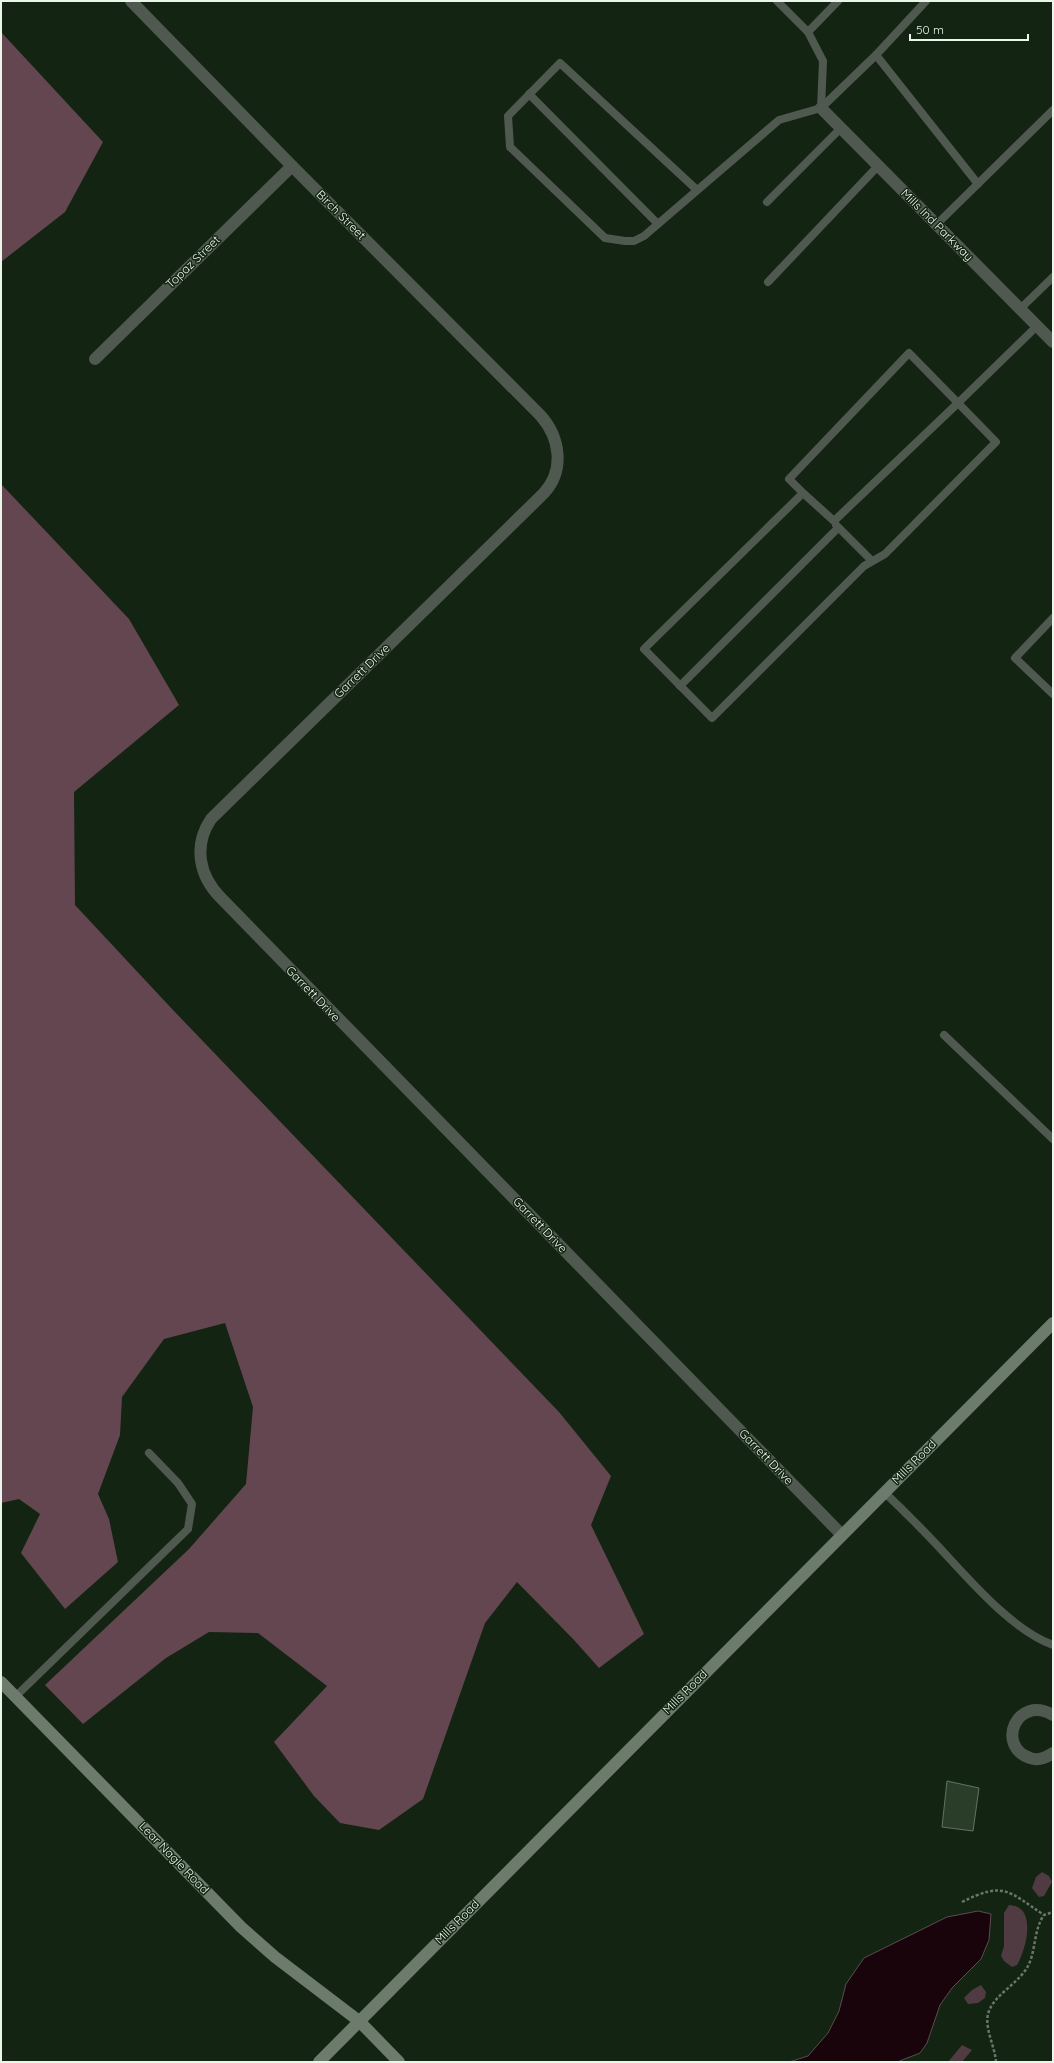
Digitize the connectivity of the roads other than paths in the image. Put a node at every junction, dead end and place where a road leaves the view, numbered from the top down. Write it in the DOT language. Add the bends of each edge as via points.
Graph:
graph roads {
  1 [pos="132,1"];
  2 [pos="777,1"];
  3 [pos="838,1"];
  4 [pos="926,1"];
  5 [pos="808,32"];
  6 [pos="876,56"];
  7 [pos="529,94"];
  8 [pos="821,108"];
  9 [pos="1053,110"];
  10 [pos="841,128"];
  11 [pos="292,166"];
  12 [pos="878,166"];
  13 [pos="978,184"];
  14 [pos="697,190"];
  15 [pos="767,202"];
  16 [pos="658,224"];
  17 [pos="936,225"];
  18 [pos="1053,277"];
  19 [pos="768,282"];
  20 [pos="1020,309"];
  21 [pos="1037,326"];
  22 [pos="1053,342"];
  23 [pos="95,358"];
  24 [pos="958,403"];
  25 [pos="550,428"];
  26 [pos="803,493"];
  27 [pos="836,525"];
  28 [pos="872,561"];
  29 [pos="1053,618"];
  30 [pos="680,686"];
  31 [pos="1053,694"];
  32 [pos="944,1034"];
  33 [pos="1053,1139"];
  34 [pos="1053,1323"];
  35 [pos="149,1453"];
  36 [pos="884,1492"];
  37 [pos="842,1535"];
  38 [pos="1053,1645"];
  39 [pos="1,1682"];
  40 [pos="15,1697"];
  41 [pos="1053,1715"];
  42 [pos="1053,1753"];
  43 [pos="359,2021"];
  44 [pos="319,2062"];
  45 [pos="399,2062"];
  1 -- 11 [label="street, Birch Street"];
  2 -- 5 [label="lane"];
  3 -- 5 [label="lane"];
  4 -- 6 [label="lane"];
  5 -- 8 [label="lane" via="823,61"];
  6 -- 8 [label="lane"];
  6 -- 13 [label="lane"];
  7 -- 14 [label="lane" via="560,63"];
  7 -- 16 [label="lane"];
  7 -- 16 [label="lane" via="508,116 510,147 605,238 634,241"];
  8 -- 10 [label="street, Mills Ind Parkway"];
  8 -- 14 [label="lane" via="779,120"];
  9 -- 13 [label="lane"];
  10 -- 12 [label="street, Mills Ind Parkway"];
  10 -- 15 [label="lane"];
  11 -- 23 [label="street, Topaz Street"];
  11 -- 25 [label="street, Birch Street" via="541,416"];
  12 -- 17 [label="street, Mills Ind Parkway"];
  12 -- 19 [label="lane"];
  13 -- 17 [label="lane"];
  14 -- 16 [label="lane"];
  17 -- 20 [label="street, Mills Ind Parkway"];
  18 -- 20 [label="lane"];
  20 -- 21 [label="street, Mills Ind Parkway"];
  21 -- 22 [label="street, Mills Ind Parkway"];
  21 -- 24 [label="lane"];
  24 -- 26 [label="lane" via="909,354 789,479"];
  24 -- 27 [label="lane"];
  24 -- 28 [label="lane" via="996,442 885,554"];
  25 -- 37 [label="street, Garrett Drive" via="558,454 556,474 548,488 211,820 201,842 201,867 208,883 220,898"];
  26 -- 27 [label="lane"];
  26 -- 30 [label="lane" via="644,649"];
  27 -- 28 [label="lane"];
  27 -- 30 [label="lane"];
  28 -- 30 [label="lane" via="864,566 712,718"];
  29 -- 31 [label="lane" via="1015,658"];
  32 -- 33 [label="lane"];
  34 -- 36 [label="street, Mills Road"];
  35 -- 40 [label="lane" via="178,1484 192,1504 188,1529"];
  36 -- 37 [label="street, Mills Road"];
  36 -- 38 [label="lane" via="1015,1623 1041,1641"];
  37 -- 43 [label="street, Mills Road"];
  39 -- 40 [label="street, Lear Nagle Road"];
  40 -- 43 [label="street, Lear Nagle Road" via="241,1927 275,1957"];
  41 -- 42 [label="street" via="1038,1709 1022,1714 1016,1720 1012,1736 1014,1744 1025,1756 1041,1759"];
  43 -- 44 [label="street, Mills Road"];
  43 -- 45 [label="street, Lear Nagle Road"];
}
